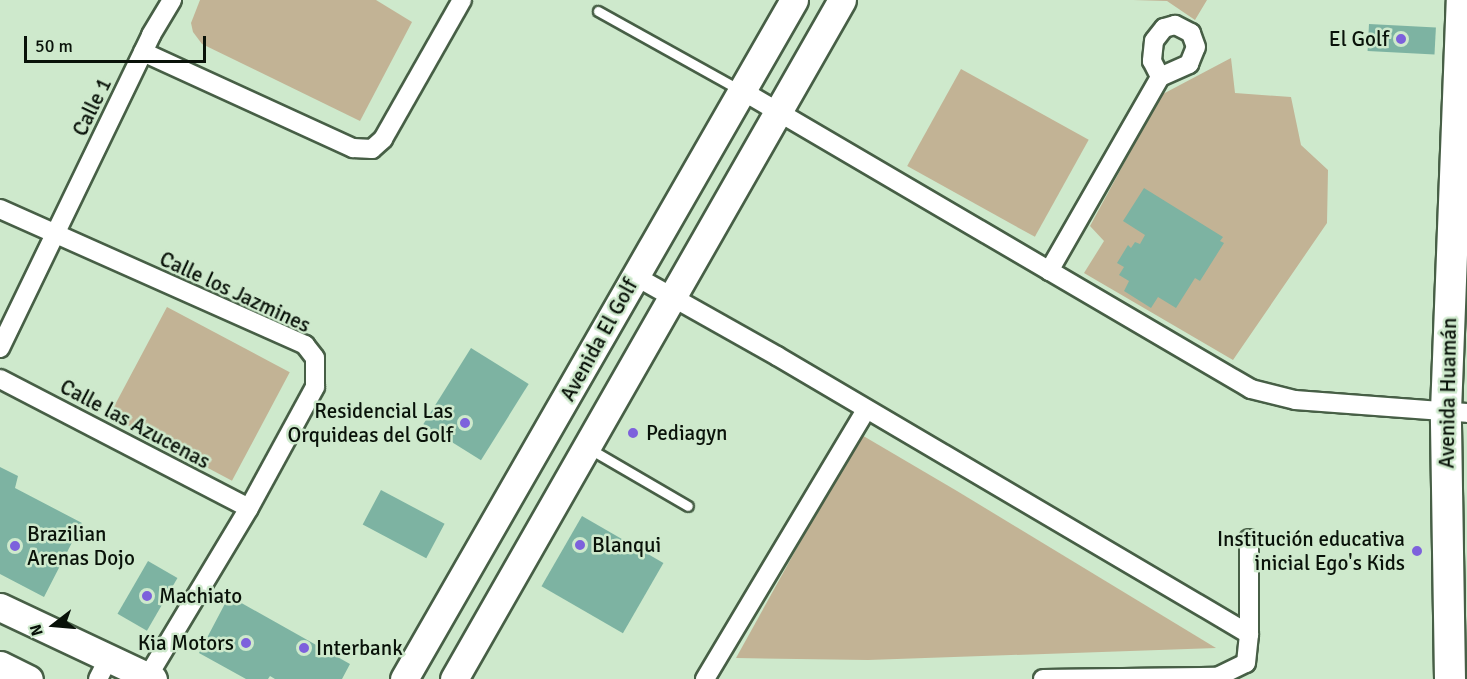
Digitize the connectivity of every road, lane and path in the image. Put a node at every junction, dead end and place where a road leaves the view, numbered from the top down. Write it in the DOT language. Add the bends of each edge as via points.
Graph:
graph roads {
  1 [pos="172,0"];
  2 [pos="462,0"];
  3 [pos="794,0"];
  4 [pos="842,0"];
  5 [pos="1462,0"];
  6 [pos="598,11"];
  7 [pos="143,52"];
  8 [pos="1161,77"];
  9 [pos="741,90"];
  10 [pos="777,111"];
  11 [pos="1460,181"];
  12 [pos="0,209"];
  13 [pos="53,234"];
  14 [pos="1049,271"];
  15 [pos="635,276"];
  16 [pos="673,297"];
  17 [pos="0,348"];
  18 [pos="0,379"];
  19 [pos="866,410"];
  20 [pos="1456,412"];
  21 [pos="588,448"];
  22 [pos="536,452"];
  23 [pos="574,472"];
  24 [pos="688,506"];
  25 [pos="249,508"];
  26 [pos="1249,538"];
  27 [pos="0,607"];
  28 [pos="1249,634"];
  29 [pos="0,665"];
  30 [pos="103,669"];
  31 [pos="151,678"];
  32 [pos="29,679"];
  33 [pos="404,679"];
  34 [pos="454,679"];
  35 [pos="705,679"];
  36 [pos="1042,679"];
  37 [pos="1450,679"];
  1 -- 7 [label="street, Calle 1"];
  2 -- 7 [label="street" via="383,139 372,149 353,148"];
  3 -- 9 [label="main road, Avenida El Golf"];
  4 -- 10 [label="main road, Avenida El Golf"];
  5 -- 11 [label="main road, Avenida Huamán"];
  6 -- 9 [label="lane"];
  7 -- 13 [label="street, Calle 1"];
  8 -- 14 [label="street"];
  9 -- 10 [label="street"];
  9 -- 15 [label="main road, Avenida El Golf"];
  10 -- 14 [label="street"];
  10 -- 16 [label="main road, Avenida El Golf"];
  11 -- 20 [label="main road, Avenida Huamán"];
  12 -- 13 [label="street, Calle los Jazmines"];
  13 -- 17 [label="street, Calle 1"];
  13 -- 25 [label="street, Calle los Jazmines" via="305,345 315,358 315,387"];
  14 -- 20 [label="street" via="1251,389 1294,400"];
  15 -- 16 [label="street"];
  15 -- 22 [label="main road, Avenida El Golf"];
  16 -- 19 [label="street"];
  16 -- 21 [label="main road, Avenida El Golf"];
  18 -- 25 [label="street, Calle las Azucenas"];
  19 -- 28 [label="street"];
  19 -- 35 [label="street"];
  20 -- 37 [label="main road, Avenida Huamán"];
  21 -- 23 [label="main road, Avenida El Golf"];
  21 -- 24 [label="lane"];
  22 -- 23 [label="main road"];
  22 -- 33 [label="main road, Avenida El Golf"];
  23 -- 34 [label="main road, Avenida El Golf"];
  25 -- 31 [label="street, Calle los Jazmines"];
  26 -- 28 [label="street"];
  27 -- 30 [label="main road"];
  28 -- 36 [label="street" via="1246,663 1217,677"];
  29 -- 32 [label="main road"];
  30 -- 31 [label="main road"];
}
